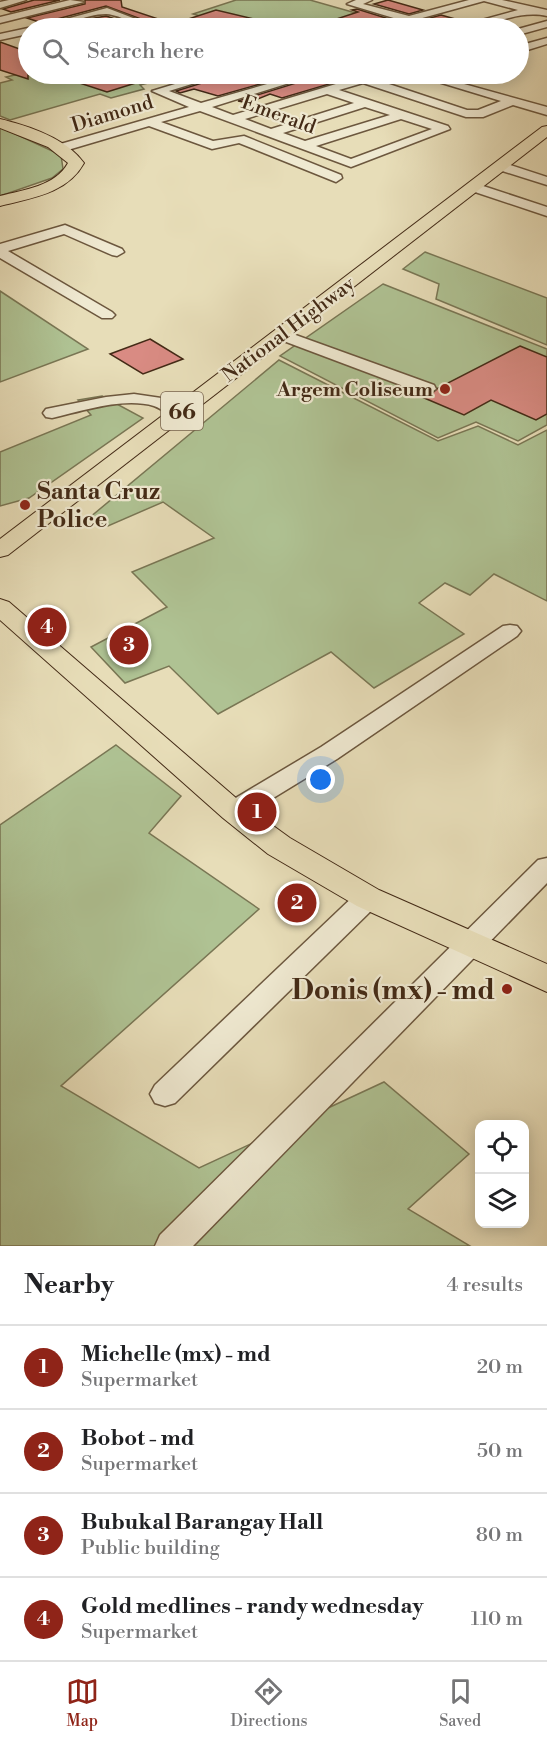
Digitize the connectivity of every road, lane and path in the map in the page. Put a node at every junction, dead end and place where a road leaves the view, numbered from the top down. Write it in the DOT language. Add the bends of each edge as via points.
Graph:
graph roads {
  1 [pos="21,0"];
  2 [pos="367,0"];
  3 [pos="480,0"];
  4 [pos="490,0"];
  5 [pos="77,1"];
  6 [pos="0,5"];
  7 [pos="414,6"];
  8 [pos="531,9"];
  9 [pos="107,11"];
  10 [pos="437,12"];
  11 [pos="547,13"];
  12 [pos="79,18"];
  13 [pos="124,18"];
  14 [pos="401,18"];
  15 [pos="415,18"];
  16 [pos="499,18"];
  17 [pos="0,20"];
  18 [pos="547,24"];
  19 [pos="529,29"];
  20 [pos="18,33"];
  21 [pos="0,37"];
  22 [pos="547,42"];
  23 [pos="529,47"];
  24 [pos="183,84"];
  25 [pos="277,84"];
  26 [pos="347,84"];
  27 [pos="378,84"];
  28 [pos="458,84"];
  29 [pos="327,90"];
  30 [pos="512,101"];
  31 [pos="365,103"];
  32 [pos="201,106"];
  33 [pos="547,111"];
  34 [pos="401,115"];
  35 [pos="233,118"];
  36 [pos="150,122"];
  37 [pos="0,123"];
  38 [pos="271,133"];
  39 [pos="544,135"];
  40 [pos="306,145"];
  41 [pos="61,148"];
  42 [pos="501,166"];
  43 [pos="336,178"];
  44 [pos="547,181"];
  45 [pos="474,187"];
  46 [pos="0,201"];
  47 [pos="547,212"];
  48 [pos="0,250"];
  49 [pos="117,252"];
  50 [pos="107,315"];
  51 [pos="279,334"];
  52 [pos="428,389"];
  53 [pos="52,413"];
  54 [pos="179,414"];
  55 [pos="62,504"];
  56 [pos="0,527"];
  57 [pos="0,550"];
  58 [pos="6,617"];
  59 [pos="510,631"];
  60 [pos="233,811"];
  61 [pos="547,867"];
  62 [pos="368,898"];
  63 [pos="471,944"];
  64 [pos="547,979"];
  65 [pos="165,1094"];
  66 [pos="171,1246"];
  1 -- 6 [label="street"];
  2 -- 14 [label="street" via="352,4"];
  3 -- 10 [label="street"];
  4 -- 8 [label="street"];
  5 -- 9 [label="street"];
  5 -- 17 [label="street"];
  7 -- 10 [label="street"];
  8 -- 11 [label="street"];
  8 -- 16 [label="street"];
  9 -- 12 [label="street"];
  9 -- 13 [label="street"];
  10 -- 15 [label="street"];
  18 -- 19 [label="street"];
  20 -- 21 [label="street"];
  22 -- 23 [label="street"];
  24 -- 32 [label="street, Emerald" via="158,91"];
  25 -- 32 [label="street, Diamond"];
  26 -- 29 [label="street"];
  27 -- 30 [label="street" via="466,113 479,114"];
  28 -- 30 [label="street"];
  29 -- 31 [label="street"];
  29 -- 35 [label="street"];
  30 -- 33 [label="street"];
  31 -- 34 [label="street"];
  31 -- 38 [label="street"];
  32 -- 35 [label="street, Emerald"];
  32 -- 36 [label="street, Diamond"];
  34 -- 40 [label="street"];
  34 -- 40 [label="street, Emerald" via="444,129 351,163"];
  35 -- 38 [label="street, Emerald"];
  36 -- 41 [label="street, Diamond"];
  36 -- 43 [label="street" via="212,145 240,139"];
  37 -- 41 [label="main road"];
  38 -- 40 [label="street, Emerald"];
  39 -- 42 [label="main road, National Highway / 66"];
  41 -- 46 [label="main road" via="76,163 65,178"];
  42 -- 44 [label="street"];
  42 -- 45 [label="main road, National Highway / 66"];
  45 -- 47 [label="street"];
  45 -- 51 [label="main road, National Highway / 66"];
  48 -- 49 [label="street" via="65,229"];
  48 -- 50 [label="street"];
  51 -- 52 [label="street"];
  51 -- 54 [label="main road, National Highway / 66"];
  53 -- 54 [label="street" via="93,404 144,400 162,402"];
  54 -- 55 [label="main road, National Highway / 66"];
  55 -- 56 [label="main road" via="21,523"];
  55 -- 57 [label="main road, National Highway / 66"];
  58 -- 60 [label="main road"];
  59 -- 60 [label="street" via="329,753"];
  60 -- 62 [label="main road" via="279,846"];
  61 -- 63 [label="street"];
  62 -- 63 [label="main road"];
  62 -- 65 [label="street"];
  63 -- 64 [label="main road"];
  63 -- 66 [label="street"];
}
